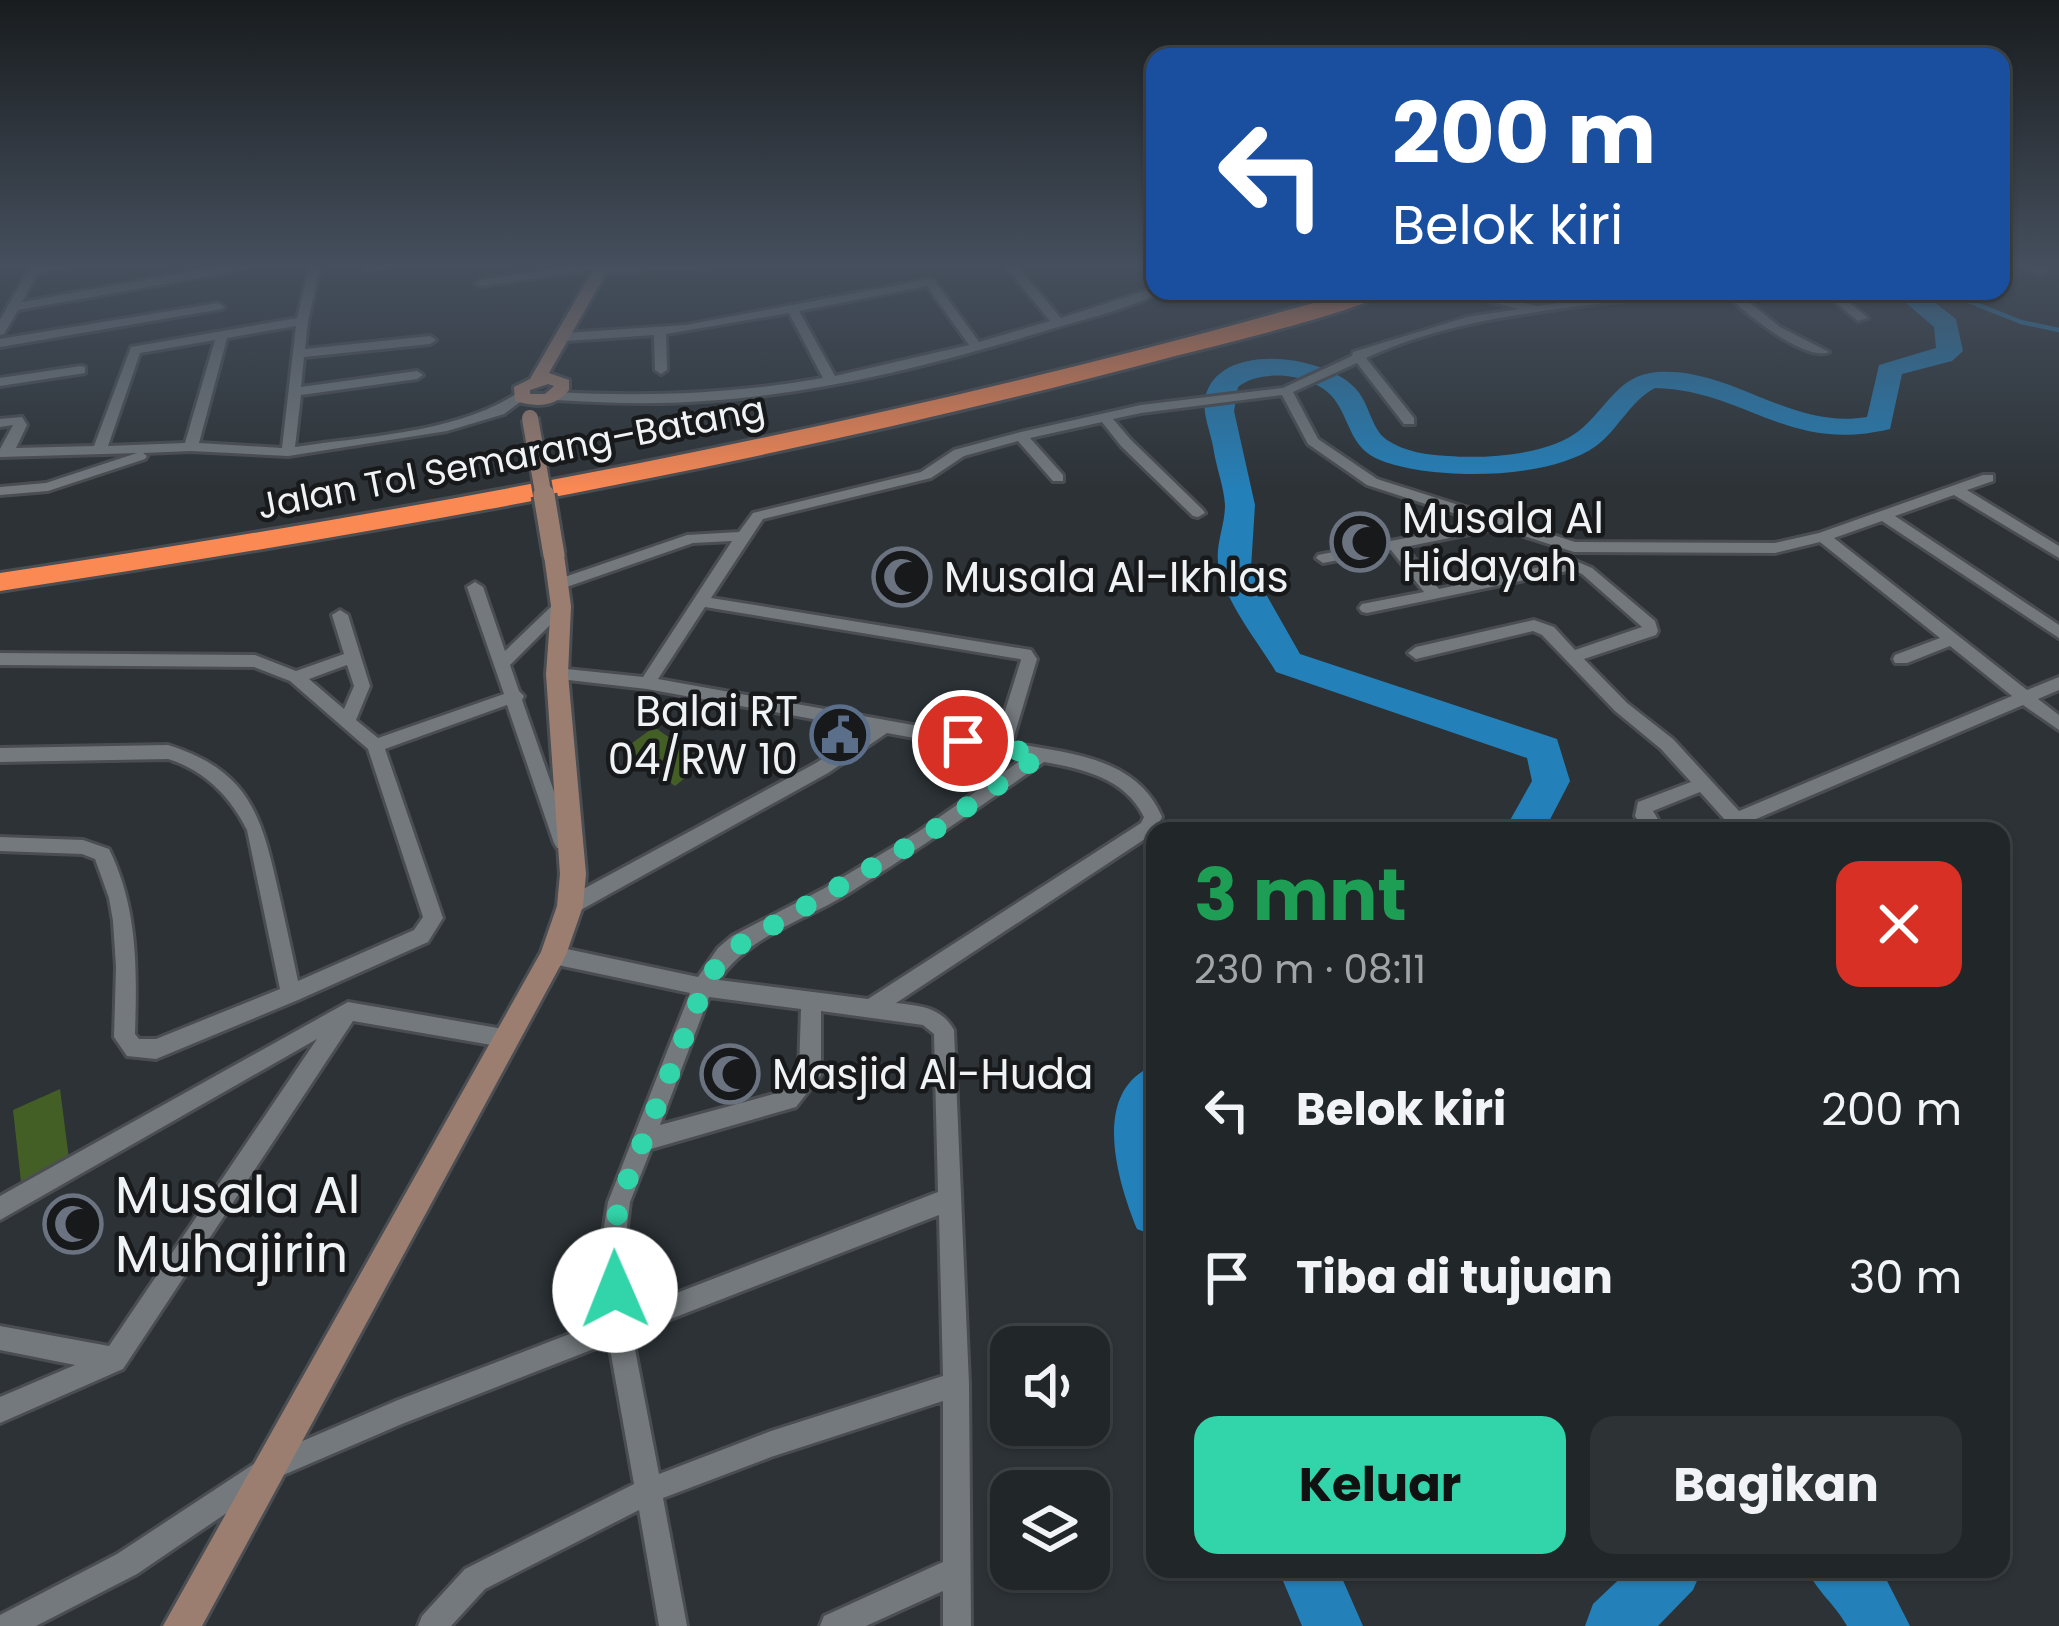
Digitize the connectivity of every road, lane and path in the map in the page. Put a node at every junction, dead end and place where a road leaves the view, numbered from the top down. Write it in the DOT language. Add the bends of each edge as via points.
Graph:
graph roads {
  1 [pos="30,339"];
  2 [pos="201,339"];
  3 [pos="221,339"];
  4 [pos="299,339"];
  5 [pos="564,339"];
  6 [pos="660,339"];
  7 [pos="809,339"];
  8 [pos="971,339"];
  9 [pos="1003,339"];
  10 [pos="1157,339"];
  11 [pos="1212,339"];
  12 [pos="1410,339"];
  13 [pos="1795,339"];
  14 [pos="430,340"];
  15 [pos="0,344"];
  16 [pos="976,346"];
  17 [pos="1823,352"];
  18 [pos="297,354"];
  19 [pos="1357,355"];
  20 [pos="81,370"];
  21 [pos="661,370"];
  22 [pos="417,375"];
  23 [pos="538,378"];
  24 [pos="830,380"];
  25 [pos="0,382"];
  26 [pos="1286,391"];
  27 [pos="293,392"];
  28 [pos="556,395"];
  29 [pos="527,405"];
  30 [pos="1105,417"];
  31 [pos="1409,422"];
  32 [pos="0,423"];
  33 [pos="1021,436"];
  34 [pos="191,447"];
  35 [pos="99,452"];
  36 [pos="152,452"];
  37 [pos="287,452"];
  38 [pos="4,453"];
  39 [pos="1058,478"];
  40 [pos="1988,478"];
  41 [pos="1956,490"];
  42 [pos="0,491"];
  43 [pos="1198,513"];
  44 [pos="1883,514"];
  45 [pos="1498,525"];
  46 [pos="743,536"];
  47 [pos="1823,537"];
  48 [pos="1395,544"];
  49 [pos="1574,547"];
  50 [pos="2059,553"];
  51 [pos="1323,558"];
  52 [pos="0,563"];
  53 [pos="1564,564"];
  54 [pos="0,582"];
  55 [pos="476,587"];
  56 [pos="559,595"];
  57 [pos="1435,595"];
  58 [pos="700,601"];
  59 [pos="1367,608"];
  60 [pos="340,615"];
  61 [pos="2059,633"];
  62 [pos="1953,639"];
  63 [pos="1416,653"];
  64 [pos="353,657"];
  65 [pos="1572,657"];
  66 [pos="0,659"];
  67 [pos="1901,659"];
  68 [pos="503,662"];
  69 [pos="557,674"];
  70 [pos="296,677"];
  71 [pos="2059,682"];
  72 [pos="647,683"];
  73 [pos="2024,694"];
  74 [pos="516,696"];
  75 [pos="347,722"];
  76 [pos="2059,724"];
  77 [pos="884,727"];
  78 [pos="375,746"];
  79 [pos="1002,748"];
  80 [pos="0,755"];
  81 [pos="1041,755"];
  82 [pos="1703,784"];
  83 [pos="1149,822"];
  84 [pos="1649,822"];
  85 [pos="1736,822"];
  86 [pos="1749,822"];
  87 [pos="1146,829"];
  88 [pos="0,844"];
  89 [pos="571,890"];
  90 [pos="553,955"];
  91 [pos="704,987"];
  92 [pos="291,994"];
  93 [pos="811,1003"];
  94 [pos="871,1008"];
  95 [pos="348,1011"];
  96 [pos="509,1039"];
  97 [pos="647,1139"];
  98 [pos="947,1200"];
  99 [pos="0,1209"];
  100 [pos="619,1328"];
  101 [pos="0,1338"];
  102 [pos="114,1360"];
  103 [pos="956,1384"];
  104 [pos="0,1410"];
  105 [pos="272,1467"];
  106 [pos="648,1491"];
  107 [pos="957,1570"];
  108 [pos="7,1626"];
  109 [pos="182,1626"];
  110 [pos="432,1626"];
  111 [pos="673,1626"];
  112 [pos="834,1626"];
  113 [pos="957,1626"];
  1 -- 15 [label="street"];
  2 -- 35 [label="street" via="134,351"];
  3 -- 34 [label="street"];
  4 -- 18 [label="street"];
  5 -- 23 [label="street"];
  6 -- 21 [label="street"];
  7 -- 24 [label="street"];
  8 -- 16 [label="street"];
  9 -- 16 [label="street"];
  10 -- 52 [label="highway, Jalan Tol Semarang–Batang" via="753,434 388,503"];
  11 -- 54 [label="highway, Jalan Tol Semarang–Batang" via="667,468"];
  12 -- 19 [label="street"];
  13 -- 17 [label="street"];
  14 -- 18 [label="street"];
  16 -- 24 [label="street"];
  18 -- 27 [label="street"];
  19 -- 26 [label="street"];
  19 -- 31 [label="street"];
  20 -- 25 [label="street"];
  22 -- 27 [label="street"];
  23 -- 28 [label="street" via="563,384"];
  23 -- 29 [label="street" via="522,387"];
  24 -- 28 [label="street" via="648,402"];
  26 -- 30 [label="street"];
  26 -- 45 [label="street" via="1330,457 1372,482"];
  27 -- 37 [label="street"];
  28 -- 29 [label="street"];
  29 -- 37 [label="street" via="448,427"];
  29 -- 56 [label="street, bridge"];
  30 -- 33 [label="street"];
  30 -- 43 [label="street"];
  32 -- 38 [label="street" via="20,425"];
  33 -- 39 [label="street"];
  33 -- 46 [label="street" via="965,451 926,475 758,516"];
  34 -- 36 [label="street"];
  34 -- 37 [label="street"];
  35 -- 36 [label="street"];
  35 -- 38 [label="street"];
  36 -- 42 [label="street" via="69,481"];
  40 -- 41 [label="street"];
  41 -- 44 [label="street"];
  41 -- 50 [label="street"];
  44 -- 47 [label="street"];
  44 -- 61 [label="street"];
  45 -- 48 [label="street"];
  45 -- 49 [label="street"];
  46 -- 56 [label="street" via="692,538"];
  46 -- 58 [label="street"];
  47 -- 49 [label="street" via="1741,550"];
  47 -- 62 [label="street"];
  48 -- 51 [label="street"];
  48 -- 57 [label="street"];
  49 -- 53 [label="street"];
  53 -- 57 [label="street"];
  53 -- 65 [label="street" via="1587,571 1650,631"];
  55 -- 68 [label="street"];
  56 -- 68 [label="street"];
  56 -- 69 [label="street"];
  57 -- 59 [label="street"];
  58 -- 72 [label="street"];
  58 -- 79 [label="street" via="1024,654"];
  60 -- 64 [label="street"];
  62 -- 67 [label="street"];
  62 -- 73 [label="street"];
  63 -- 65 [label="street" via="1534,626"];
  64 -- 70 [label="street"];
  64 -- 75 [label="street" via="361,693"];
  65 -- 82 [label="street"];
  66 -- 70 [label="street" via="255,661"];
  68 -- 74 [label="street"];
  69 -- 72 [label="street"];
  69 -- 89 [label="street"];
  70 -- 75 [label="street"];
  71 -- 73 [label="street"];
  72 -- 77 [label="street"];
  73 -- 76 [label="street"];
  73 -- 86 [label="street"];
  74 -- 78 [label="street"];
  74 -- 89 [label="street"];
  75 -- 78 [label="street"];
  77 -- 79 [label="street"];
  77 -- 89 [label="street" via="822,768"];
  78 -- 92 [label="street" via="433,918 421,936"];
  79 -- 81 [label="street"];
  80 -- 92 [label="street" via="169,752 226,783 256,830"];
  81 -- 83 [label="street" via="1111,773 1151,808"];
  81 -- 91 [label="street" via="924,837 740,942"];
  82 -- 84 [label="street" via="1644,807"];
  82 -- 85 [label="street"];
  87 -- 94 [label="street"];
  88 -- 92 [label="street" via="102,854 128,945 124,1037 142,1052"];
  89 -- 90 [label="street"];
  90 -- 91 [label="street"];
  90 -- 96 [label="street"];
  91 -- 93 [label="street"];
  91 -- 97 [label="street"];
  93 -- 94 [label="street"];
  93 -- 97 [label="street" via="810,1075 788,1100"];
  94 -- 98 [label="street" via="936,1021 944,1030"];
  95 -- 96 [label="street"];
  95 -- 99 [label="street"];
  95 -- 102 [label="street"];
  96 -- 105 [label="street"];
  97 -- 100 [label="street" via="615,1220"];
  98 -- 100 [label="street"];
  98 -- 103 [label="street"];
  100 -- 105 [label="street"];
  100 -- 106 [label="street"];
  101 -- 102 [label="street"];
  102 -- 104 [label="street"];
  103 -- 106 [label="street"];
  103 -- 107 [label="street"];
  105 -- 108 [label="street" via="127,1564"];
  105 -- 109 [label="street"];
  106 -- 110 [label="street" via="475,1579"];
  106 -- 111 [label="street"];
  107 -- 112 [label="street"];
  107 -- 113 [label="street"];
}
